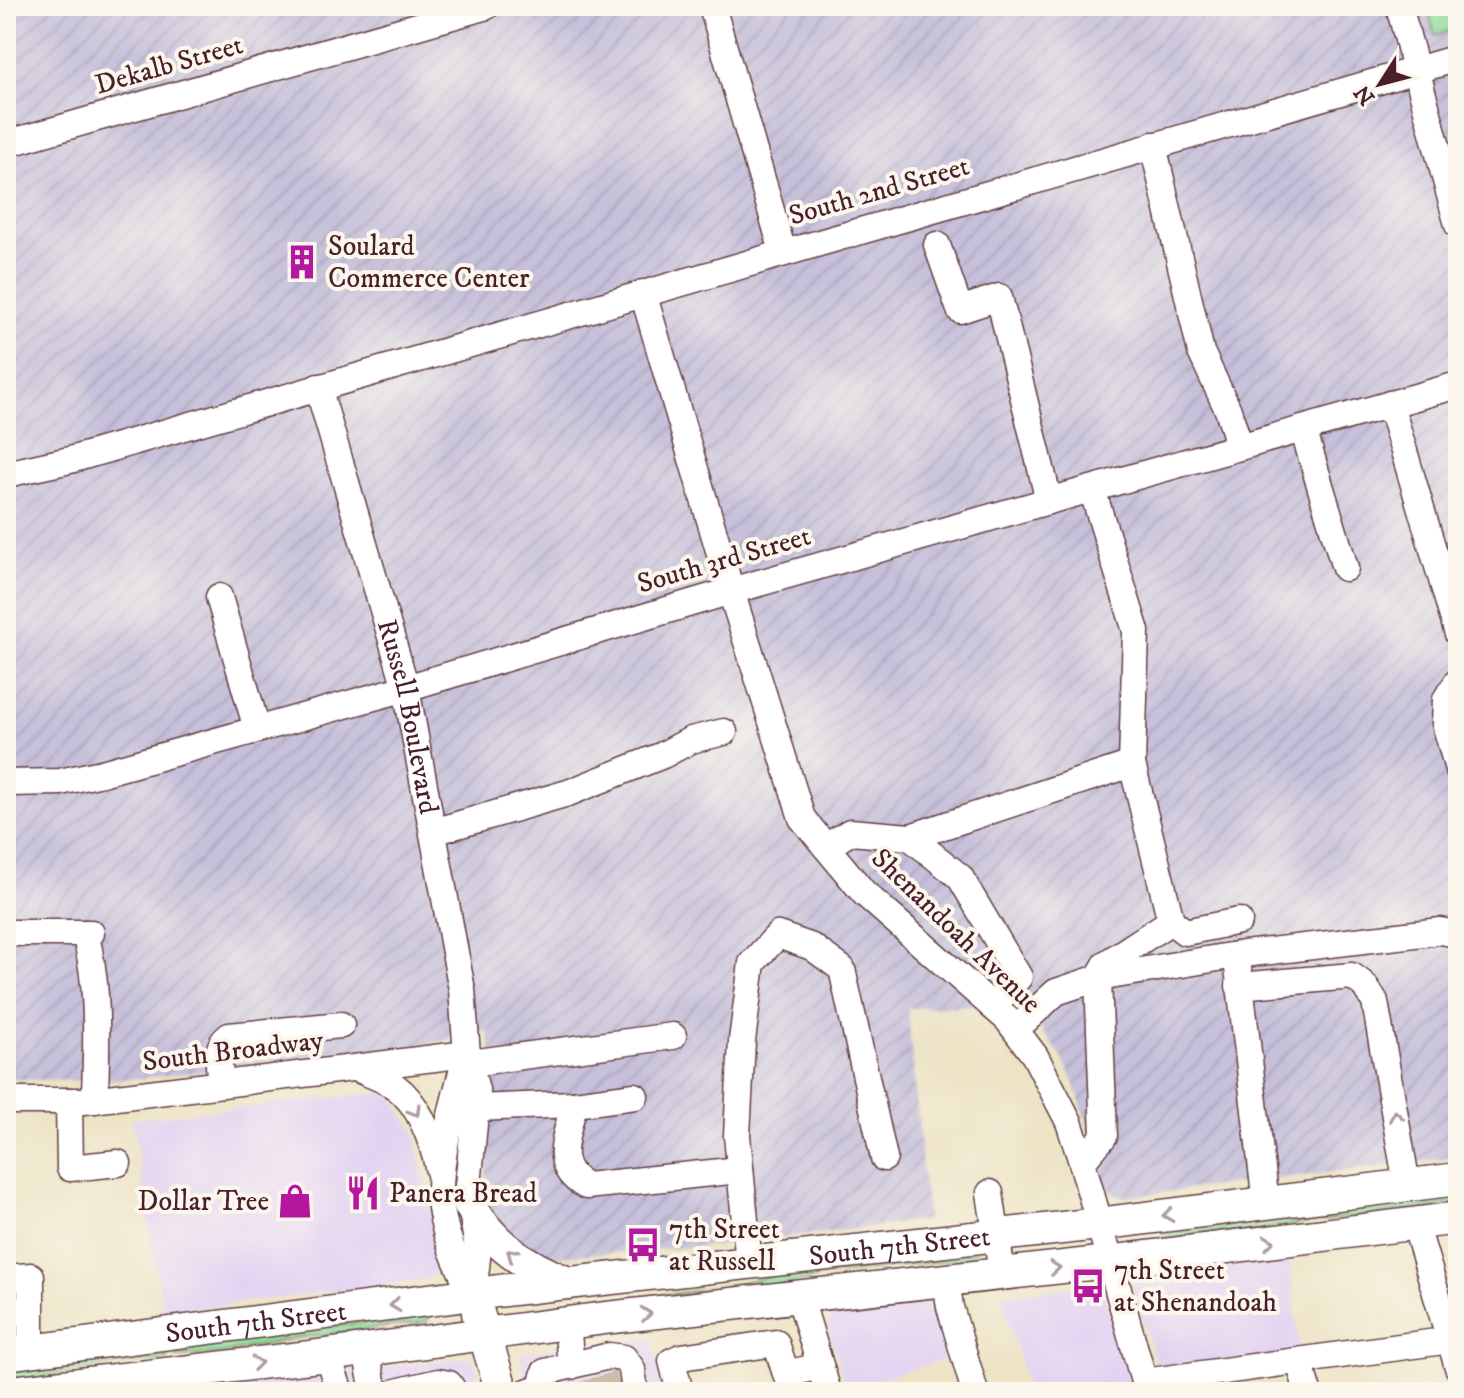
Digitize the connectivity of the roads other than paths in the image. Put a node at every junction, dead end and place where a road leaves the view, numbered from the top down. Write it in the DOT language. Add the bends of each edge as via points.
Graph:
graph roads {
  1 [pos="487,6"];
  2 [pos="712,6"];
  3 [pos="1399,6"];
  4 [pos="1458,58"];
  5 [pos="1418,71"];
  6 [pos="6,144"];
  7 [pos="1153,145"];
  8 [pos="1458,225"];
  9 [pos="937,245"];
  10 [pos="783,252"];
  11 [pos="643,293"];
  12 [pos="1458,385"];
  13 [pos="318,387"];
  14 [pos="1390,404"];
  15 [pos="1303,429"];
  16 [pos="1240,447"];
  17 [pos="7,470"];
  18 [pos="1092,489"];
  19 [pos="1049,501"];
  20 [pos="1345,568"];
  21 [pos="731,591"];
  22 [pos="219,597"];
  23 [pos="1458,634"];
  24 [pos="1458,681"];
  25 [pos="406,688"];
  26 [pos="257,729"];
  27 [pos="724,732"];
  28 [pos="1132,764"];
  29 [pos="1458,769"];
  30 [pos="6,783"];
  31 [pos="433,832"];
  32 [pos="910,837"];
  33 [pos="826,847"];
  34 [pos="1171,921"];
  35 [pos="1239,921"];
  36 [pos="6,933"];
  37 [pos="1458,934"];
  38 [pos="1236,955"];
  39 [pos="1098,978"];
  40 [pos="1239,986"];
  41 [pos="993,1007"];
  42 [pos="341,1025"];
  43 [pos="1016,1029"];
  44 [pos="673,1036"];
  45 [pos="468,1059"];
  46 [pos="356,1068"];
  47 [pos="221,1084"];
  48 [pos="635,1096"];
  49 [pos="82,1100"];
  50 [pos="6,1101"];
  51 [pos="574,1104"];
  52 [pos="476,1108"];
  53 [pos="884,1158"];
  54 [pos="1082,1162"];
  55 [pos="118,1163"];
  56 [pos="740,1170"];
  57 [pos="1458,1179"];
  58 [pos="441,1181"];
  59 [pos="1407,1185"];
  60 [pos="990,1193"];
  61 [pos="1266,1203"];
  62 [pos="470,1205"];
  63 [pos="1458,1218"];
  64 [pos="1415,1223"];
  65 [pos="1098,1224"];
  66 [pos="996,1235"];
  67 [pos="1108,1262"];
  68 [pos="749,1264"];
  69 [pos="1002,1273"];
  70 [pos="6,1278"];
  71 [pos="946,1280"];
  72 [pos="568,1283"];
  73 [pos="473,1295"];
  74 [pos="800,1298"];
  75 [pos="605,1318"];
  76 [pos="567,1323"];
  77 [pos="485,1334"];
  78 [pos="1454,1339"];
  79 [pos="424,1342"];
  80 [pos="366,1350"];
  81 [pos="18,1352"];
  82 [pos="327,1355"];
  83 [pos="1299,1361"];
  84 [pos="820,1366"];
  85 [pos="1458,1367"];
  86 [pos="571,1375"];
  87 [pos="177,1382"];
  88 [pos="788,1383"];
  89 [pos="1146,1387"];
  90 [pos="412,1389"];
  91 [pos="12,1392"];
  92 [pos="340,1392"];
  93 [pos="374,1392"];
  94 [pos="454,1392"];
  95 [pos="502,1392"];
  96 [pos="635,1392"];
  97 [pos="680,1392"];
  98 [pos="828,1392"];
  99 [pos="975,1392"];
  100 [pos="1308,1392"];
  1 -- 6 [label="street, Dekalb Street"];
  2 -- 10 [label="street"];
  3 -- 5 [label="street"];
  4 -- 5 [label="street, South 2nd Street"];
  5 -- 7 [label="street, South 2nd Street"];
  5 -- 8 [label="street"];
  7 -- 10 [label="street, South 2nd Street"];
  7 -- 16 [label="street" via="1201,352"];
  9 -- 19 [label="street" via="960,310 999,297"];
  10 -- 11 [label="street, South 2nd Street"];
  11 -- 13 [label="street, South 2nd Street"];
  11 -- 21 [label="street, Shenandoah Avenue"];
  12 -- 14 [label="street, South 3rd Street"];
  13 -- 17 [label="street, South 2nd Street" via="70,460"];
  13 -- 25 [label="street, Russell Boulevard"];
  14 -- 15 [label="street, South 3rd Street"];
  14 -- 23 [label="street"];
  15 -- 16 [label="street, South 3rd Street"];
  15 -- 20 [label="street"];
  16 -- 18 [label="street, South 3rd Street"];
  18 -- 19 [label="street, South 3rd Street"];
  18 -- 28 [label="street" via="1136,631"];
  19 -- 21 [label="street, South 3rd Street"];
  21 -- 25 [label="street, South 3rd Street"];
  21 -- 33 [label="street, Shenandoah Avenue" via="802,818"];
  22 -- 26 [label="street"];
  24 -- 29 [label="street" via="1446,699 1445,723"];
  25 -- 26 [label="street, South 3rd Street"];
  25 -- 31 [label="street, Russell Boulevard"];
  26 -- 30 [label="street, South 3rd Street" via="60,782"];
  27 -- 31 [label="street" via="691,740 568,793"];
  28 -- 32 [label="street"];
  28 -- 34 [label="street"];
  31 -- 45 [label="street, Russell Boulevard" via="462,990"];
  32 -- 33 [label="street" via="850,832"];
  32 -- 41 [label="street" via="960,877 1019,977"];
  33 -- 41 [label="street, Shenandoah Avenue" via="864,893"];
  34 -- 35 [label="street" via="1185,932"];
  34 -- 39 [label="street" via="1107,963"];
  36 -- 49 [label="street" via="88,933 96,1000"];
  37 -- 38 [label="street" via="1440,931"];
  38 -- 39 [label="street"];
  38 -- 40 [label="street"];
  39 -- 43 [label="street" via="1056,992"];
  39 -- 54 [label="street" via="1104,1136"];
  59 -- 40 [label="street, one-way" via="1385,1047 1375,1002 1364,985 1352,976"];
  40 -- 61 [label="street"];
  41 -- 43 [label="street, Shenandoah Avenue"];
  42 -- 47 [label="street" via="229,1036 218,1049"];
  43 -- 54 [label="street, Shenandoah Avenue" via="1052,1086"];
  44 -- 45 [label="street, South Broadway"];
  45 -- 46 [label="street, South Broadway"];
  45 -- 52 [label="street, Russell Boulevard"];
  45 -- 58 [label="street, Russell Boulevard" via="455,1093"];
  46 -- 47 [label="street, South Broadway"];
  46 -- 58 [label="street, one-way" via="396,1087 413,1105"];
  47 -- 49 [label="street, South Broadway"];
  48 -- 51 [label="street"];
  49 -- 50 [label="street, South Broadway"];
  49 -- 55 [label="street" via="70,1168"];
  51 -- 52 [label="street"];
  51 -- 56 [label="street" via="563,1156 567,1172 586,1186"];
  52 -- 62 [label="street, Russell Boulevard" via="468,1167"];
  53 -- 56 [label="street" via="842,969 812,947 778,935 752,963 742,1041"];
  54 -- 65 [label="street, Shenandoah Avenue"];
  56 -- 68 [label="street"];
  57 -- 59 [label="main road, South 7th Street"];
  58 -- 73 [label="street, Russell Boulevard" via="446,1229"];
  59 -- 61 [label="main road, South 7th Street"];
  60 -- 66 [label="street"];
  61 -- 65 [label="main road, South 7th Street, one-way"];
  72 -- 62 [label="main road, one-way" via="539,1272 501,1246"];
  62 -- 73 [label="street, Russell Boulevard" via="478,1249"];
  63 -- 64 [label="main road, South 7th Street"];
  67 -- 64 [label="main road, South 7th Street, one-way"];
  64 -- 78 [label="street"];
  65 -- 66 [label="main road, South 7th Street"];
  65 -- 67 [label="street, Shenandoah Avenue"];
  66 -- 68 [label="main road, South 7th Street"];
  66 -- 69 [label="street"];
  69 -- 67 [label="main road, South 7th Street, one-way"];
  67 -- 89 [label="street, Shenandoah Avenue"];
  68 -- 72 [label="main road, South 7th Street"];
  69 -- 71 [label="main road, South 7th Street"];
  70 -- 81 [label="street" via="31,1276"];
  71 -- 74 [label="main road, South 7th Street"];
  71 -- 99 [label="street"];
  72 -- 73 [label="main road, South 7th Street"];
  73 -- 77 [label="main road, Russell Boulevard"];
  73 -- 81 [label="main road, South 7th Street, one-way"];
  75 -- 74 [label="main road, South 7th Street, one-way"];
  74 -- 84 [label="street"];
  75 -- 76 [label="main road, South 7th Street"];
  75 -- 86 [label="street"];
  76 -- 77 [label="main road, South 7th Street"];
  76 -- 86 [label="street"];
  77 -- 79 [label="main road, South 7th Street"];
  77 -- 95 [label="main road, Russell Boulevard"];
  78 -- 83 [label="street"];
  78 -- 85 [label="street"];
  79 -- 80 [label="main road, South 7th Street"];
  79 -- 90 [label="street"];
  80 -- 82 [label="main road, South 7th Street"];
  80 -- 93 [label="street"];
  87 -- 82 [label="main road, South 7th Street, one-way"];
  82 -- 92 [label="street"];
  83 -- 89 [label="street"];
  83 -- 100 [label="street"];
  84 -- 88 [label="street"];
  84 -- 98 [label="street"];
  86 -- 96 [label="street" via="624,1358 632,1369"];
  87 -- 91 [label="main road, South 7th Street"];
  88 -- 97 [label="street" via="776,1343 672,1361"];
  90 -- 94 [label="street" via="438,1382 449,1384"];
}
